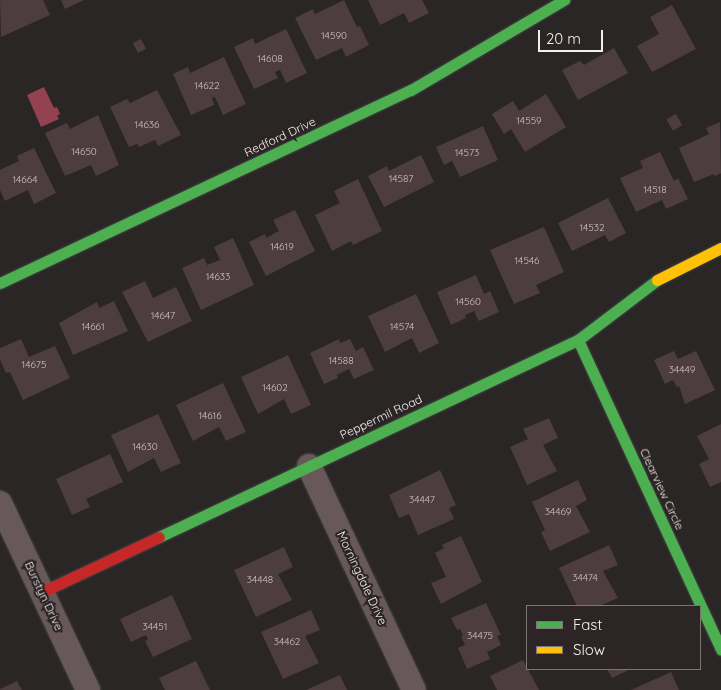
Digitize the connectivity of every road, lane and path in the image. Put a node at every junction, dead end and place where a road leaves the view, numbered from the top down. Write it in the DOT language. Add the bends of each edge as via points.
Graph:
graph roads {
  1 [pos="564,0"];
  2 [pos="721,248"];
  3 [pos="0,284"];
  4 [pos="578,340"];
  5 [pos="309,466"];
  6 [pos="0,503"];
  7 [pos="42,592"];
  8 [pos="700,605"];
  9 [pos="701,607"];
  10 [pos="721,650"];
  11 [pos="88,690"];
  12 [pos="414,690"];
  1 -- 3 [label="street, Redford Drive" via="411,90"];
  2 -- 4 [label="street, Peppermil Road" via="664,276"];
  4 -- 5 [label="street, Peppermil Road"];
  4 -- 8 [label="street, Clearview Circle"];
  5 -- 7 [label="street, Peppermil Road"];
  5 -- 12 [label="street, Morningdale Drive"];
  6 -- 7 [label="street, Burstyn Drive"];
  7 -- 11 [label="street, Burstyn Drive"];
  9 -- 10 [label="street, Clearview Circle"];
}
